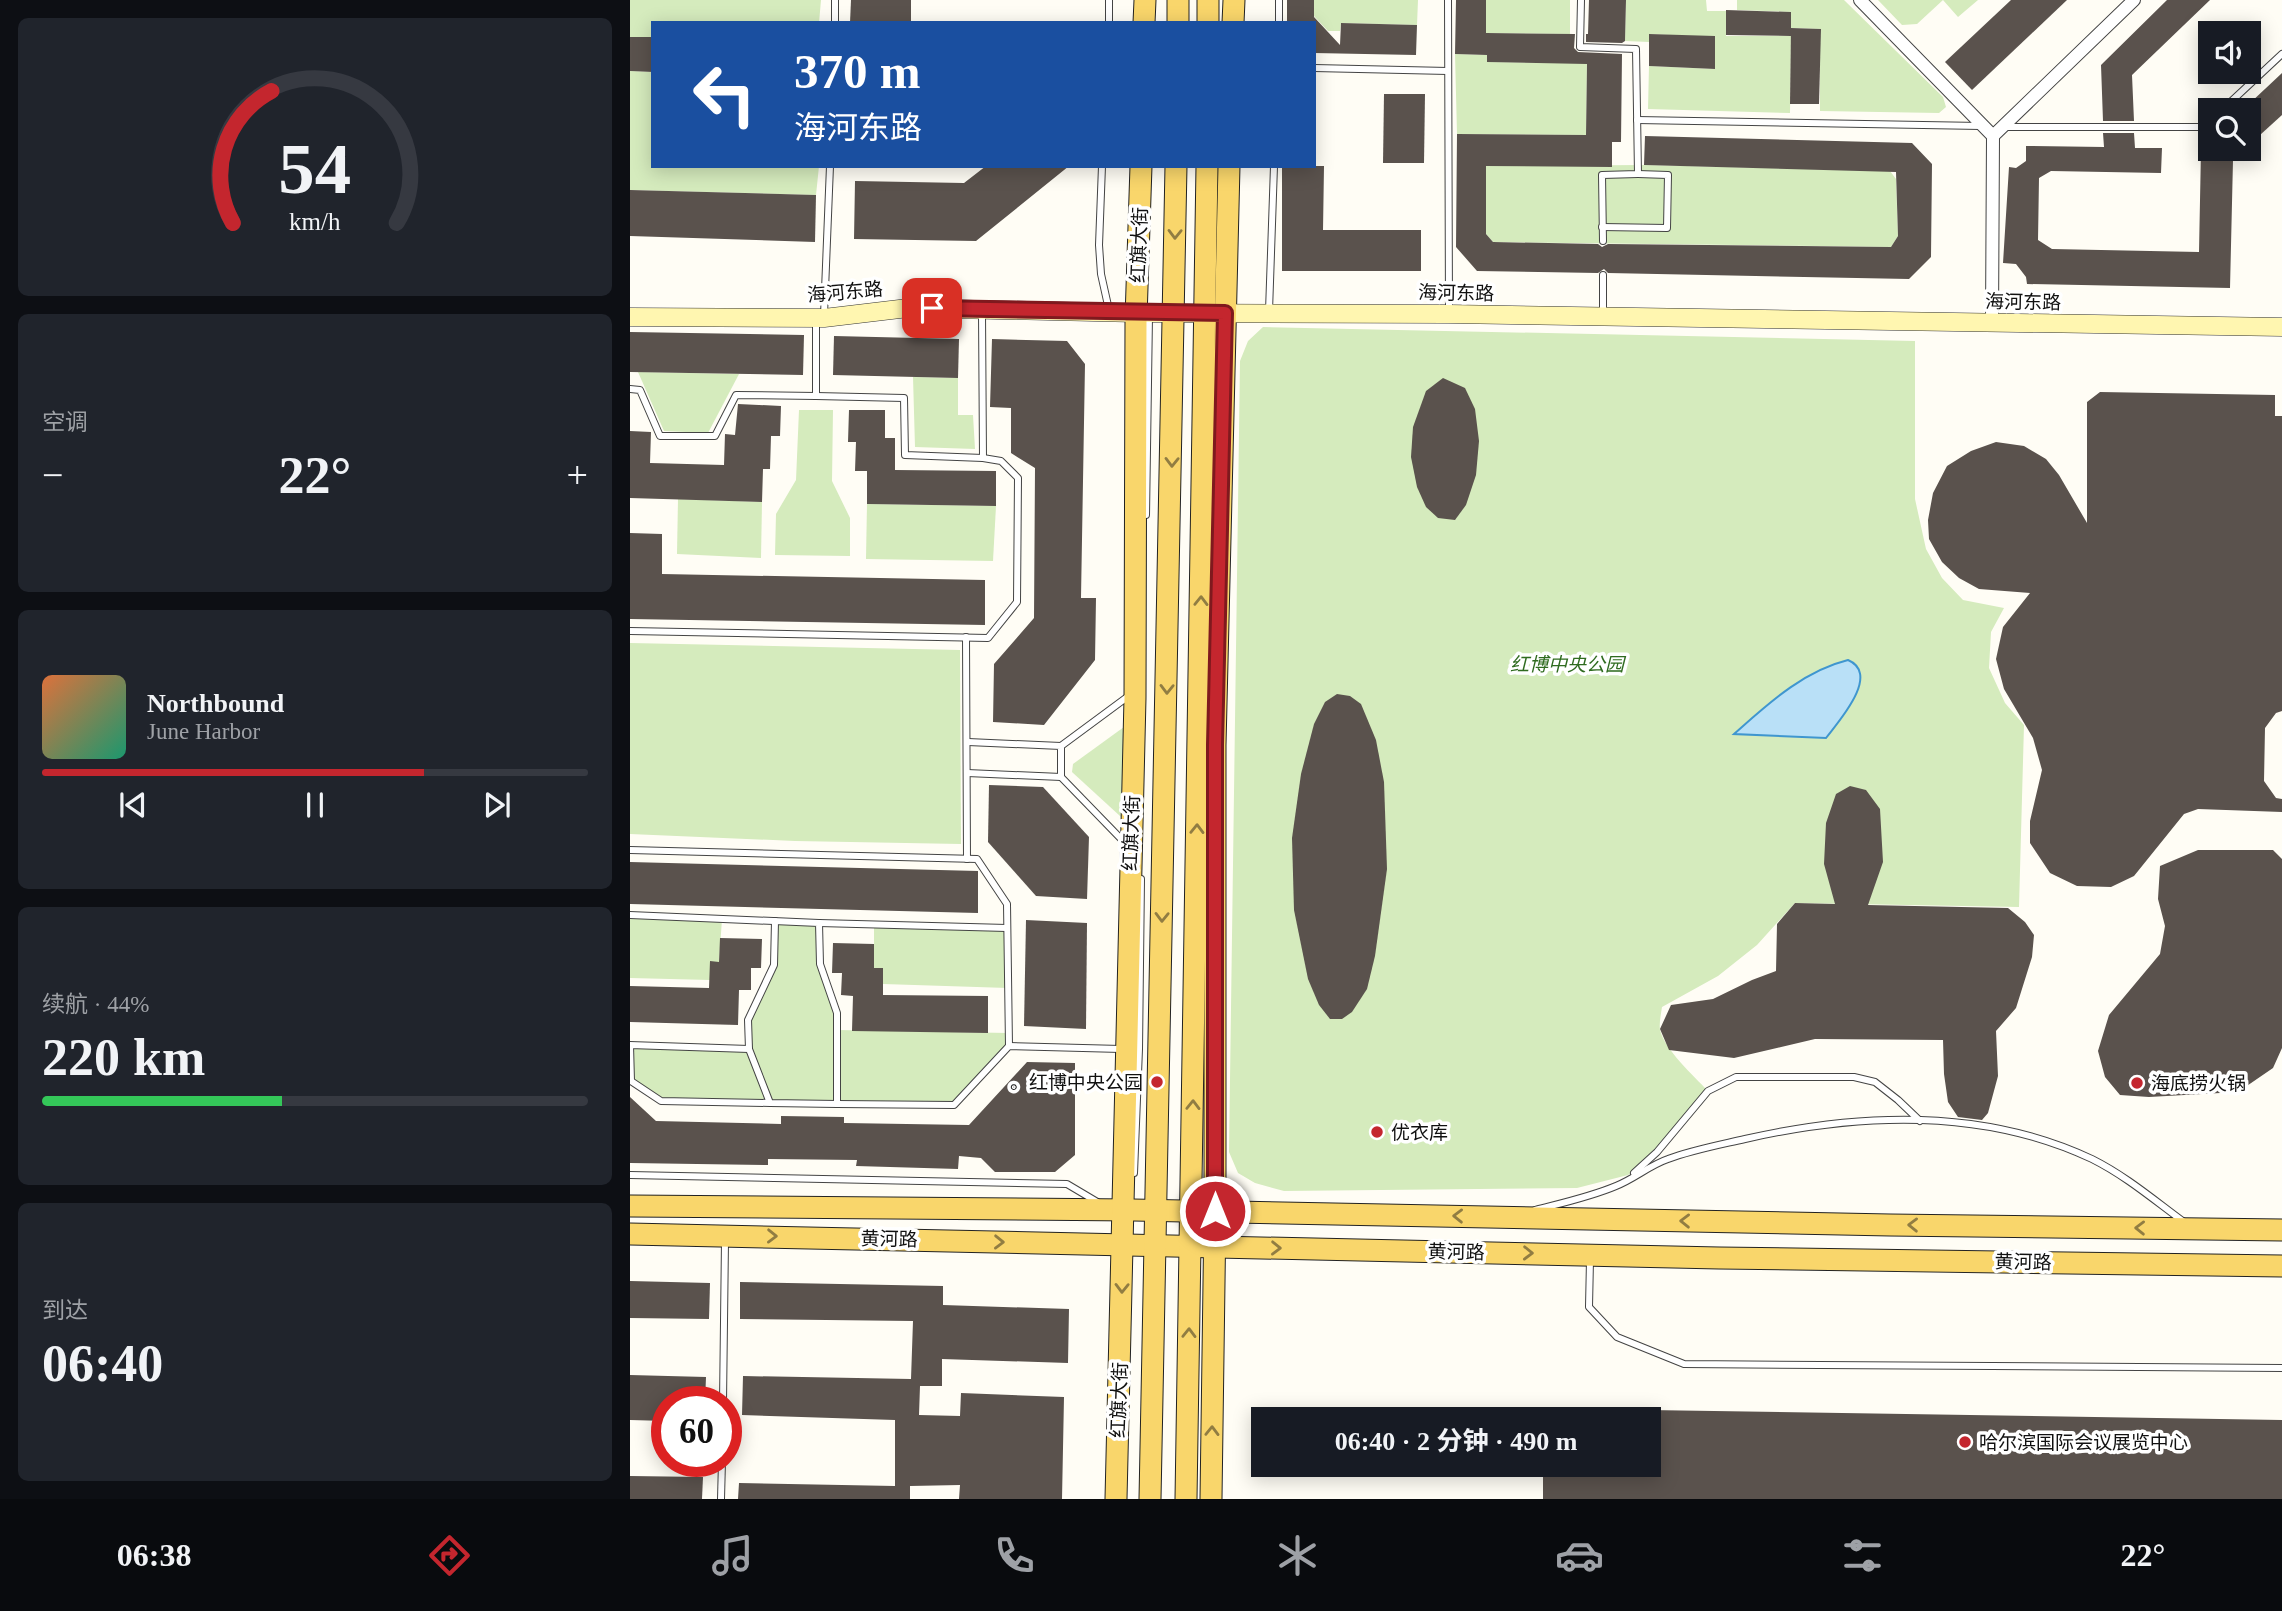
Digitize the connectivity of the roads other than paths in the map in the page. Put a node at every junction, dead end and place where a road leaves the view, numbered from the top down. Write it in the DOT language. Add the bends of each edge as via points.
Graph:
graph roads {
  1 [pos="835,0"];
  2 [pos="1110,0"];
  3 [pos="1145,0"];
  4 [pos="1178,0"];
  5 [pos="1208,0"];
  6 [pos="1234,0"];
  7 [pos="1279,0"];
  8 [pos="1448,0"];
  9 [pos="1581,0"];
  10 [pos="1860,0"];
  11 [pos="2134,0"];
  12 [pos="835,21"];
  13 [pos="1108,21"];
  14 [pos="1144,21"];
  15 [pos="1178,21"];
  16 [pos="1208,21"];
  17 [pos="1233,21"];
  18 [pos="1279,21"];
  19 [pos="2282,54"];
  20 [pos="1316,68"];
  21 [pos="1448,71"];
  22 [pos="2235,98"];
  23 [pos="1637,120"];
  24 [pos="1983,126"];
  25 [pos="2198,127"];
  26 [pos="1998,132"];
  27 [pos="830,168"];
  28 [pos="1102,168"];
  29 [pos="1141,168"];
  30 [pos="1176,168"];
  31 [pos="1207,168"];
  32 [pos="1229,168"];
  33 [pos="1274,168"];
  34 [pos="1637,174"];
  35 [pos="1602,227"];
  36 [pos="1602,241"];
  37 [pos="1603,275"];
  38 [pos="982,309"];
  39 [pos="1109,313"];
  40 [pos="1143,313"];
  41 [pos="1175,313"];
  42 [pos="1215,313"];
  43 [pos="1269,313"];
  44 [pos="1449,314"];
  45 [pos="1603,316"];
  46 [pos="630,317"];
  47 [pos="820,317"];
  48 [pos="1992,322"];
  49 [pos="2282,327"];
  50 [pos="630,389"];
  51 [pos="816,396"];
  52 [pos="983,458"];
  53 [pos="1146,520"];
  54 [pos="630,631"];
  55 [pos="966,638"];
  56 [pos="1139,689"];
  57 [pos="968,742"];
  58 [pos="1061,746"];
  59 [pos="967,772"];
  60 [pos="1061,778"];
  61 [pos="630,850"];
  62 [pos="1136,854"];
  63 [pos="967,859"];
  64 [pos="1141,873"];
  65 [pos="630,915"];
  66 [pos="775,921"];
  67 [pos="819,923"];
  68 [pos="1007,928"];
  69 [pos="1009,1046"];
  70 [pos="749,1049"];
  71 [pos="1141,1049"];
  72 [pos="770,1103"];
  73 [pos="837,1104"];
  74 [pos="1920,1121"];
  75 [pos="630,1175"];
  76 [pos="1628,1180"];
  77 [pos="1134,1183"];
  78 [pos="630,1206"];
  79 [pos="1125,1206"];
  80 [pos="1156,1210"];
  81 [pos="1191,1211"];
  82 [pos="1215,1211"];
  83 [pos="1506,1217"];
  84 [pos="2194,1229"];
  85 [pos="2282,1230"];
  86 [pos="630,1234"];
  87 [pos="725,1235"];
  88 [pos="1123,1245"];
  89 [pos="1156,1245"];
  90 [pos="1191,1246"];
  91 [pos="1214,1247"];
  92 [pos="1591,1255"];
  93 [pos="2282,1266"];
  94 [pos="2282,1368"];
  95 [pos="723,1386"];
  96 [pos="722,1477"];
  97 [pos="721,1499"];
  98 [pos="1116,1499"];
  99 [pos="1150,1499"];
  100 [pos="1186,1499"];
  101 [pos="1211,1499"];
  1 -- 12 [label="lane"];
  2 -- 13 [label="lane"];
  3 -- 14 [label="main road"];
  4 -- 15 [label="main road"];
  5 -- 16 [label="main road"];
  6 -- 17 [label="main road"];
  7 -- 18 [label="lane"];
  8 -- 21 [label="lane"];
  9 -- 23 [label="lane" via="1580,47 1636,49"];
  10 -- 24 [label="street"];
  11 -- 26 [label="street"];
  19 -- 22 [label="lane"];
  20 -- 21 [label="lane"];
  21 -- 44 [label="lane"];
  23 -- 24 [label="lane"];
  23 -- 34 [label="lane"];
  24 -- 26 [label="street"];
  25 -- 26 [label="lane"];
  26 -- 48 [label="street"];
  27 -- 47 [label="lane"];
  28 -- 39 [label="lane" via="1099,245"];
  29 -- 40 [label="main road, 红旗大街"];
  30 -- 41 [label="main road, 红旗大街, one-way"];
  31 -- 42 [label="main road"];
  32 -- 42 [label="main road"];
  33 -- 43 [label="lane"];
  34 -- 35 [label="lane" via="1602,175"];
  34 -- 35 [label="lane" via="1668,175 1667,228"];
  35 -- 36 [label="lane"];
  37 -- 45 [label="lane"];
  38 -- 39 [label="street, 海河东路"];
  38 -- 47 [label="street, 海河东路" via="908,308"];
  38 -- 52 [label="lane"];
  39 -- 40 [label="street, 海河东路"];
  40 -- 41 [label="street, 海河东路"];
  40 -- 53 [label="lane"];
  40 -- 56 [label="main road, 红旗大街"];
  41 -- 42 [label="street, 海河东路"];
  41 -- 71 [label="main road, 红旗大街, one-way"];
  42 -- 43 [label="street, 海河东路"];
  81 -- 42 [label="main road, one-way"];
  42 -- 82 [label="main road"];
  43 -- 44 [label="street, 海河东路"];
  44 -- 45 [label="street, 海河东路"];
  45 -- 48 [label="street, 海河东路"];
  46 -- 47 [label="street, 海河东路"];
  47 -- 51 [label="lane"];
  48 -- 49 [label="street, 海河东路"];
  50 -- 51 [label="lane" via="640,390 660,436 715,436 736,396"];
  51 -- 52 [label="lane" via="904,398 905,455"];
  52 -- 55 [label="lane" via="1001,461 1018,478 1017,603 988,638"];
  54 -- 55 [label="lane"];
  55 -- 57 [label="lane"];
  56 -- 58 [label="lane"];
  56 -- 62 [label="main road, 红旗大街"];
  57 -- 58 [label="lane"];
  57 -- 59 [label="lane"];
  58 -- 60 [label="lane"];
  59 -- 60 [label="lane"];
  59 -- 63 [label="lane"];
  60 -- 62 [label="lane"];
  61 -- 63 [label="lane"];
  62 -- 71 [label="main road, 红旗大街"];
  63 -- 68 [label="lane" via="977,859 1007,904"];
  64 -- 71 [label="lane"];
  65 -- 66 [label="lane"];
  66 -- 67 [label="lane"];
  66 -- 70 [label="lane" via="774,965 748,1020"];
  67 -- 68 [label="lane"];
  67 -- 73 [label="lane" via="820,964 837,1013"];
  68 -- 69 [label="lane"];
  69 -- 71 [label="lane"];
  69 -- 73 [label="lane" via="954,1105"];
  70 -- 72 [label="lane"];
  70 -- 72 [label="lane" via="630,1045 631,1081 661,1101"];
  71 -- 77 [label="lane"];
  71 -- 79 [label="main road, 红旗大街"];
  71 -- 80 [label="main road, 红旗大街"];
  72 -- 73 [label="lane"];
  74 -- 76 [label="lane" via="1797,1127 1666,1159"];
  74 -- 76 [label="lane" via="1875,1082 1854,1077 1736,1077 1708,1091"];
  74 -- 84 [label="lane" via="2031,1135 2129,1179"];
  75 -- 79 [label="lane" via="1067,1184"];
  76 -- 83 [label="lane" via="1578,1199"];
  78 -- 79 [label="main road, 黄河路"];
  79 -- 80 [label="main road, 黄河路"];
  79 -- 88 [label="main road, 红旗大街"];
  80 -- 81 [label="main road, 黄河路"];
  80 -- 89 [label="main road, 红旗大街"];
  81 -- 82 [label="main road, 黄河路"];
  81 -- 90 [label="main road"];
  83 -- 82 [label="main road, 黄河路, one-way"];
  82 -- 91 [label="main road"];
  84 -- 83 [label="main road, 黄河路, one-way"];
  84 -- 85 [label="main road, 黄河路"];
  86 -- 87 [label="main road, 黄河路"];
  87 -- 88 [label="main road, 黄河路, one-way"];
  87 -- 95 [label="lane"];
  88 -- 89 [label="main road, 黄河路"];
  88 -- 98 [label="main road, 红旗大街, one-way"];
  89 -- 90 [label="main road, 黄河路"];
  89 -- 99 [label="main road, 红旗大街"];
  90 -- 91 [label="main road, 黄河路"];
  100 -- 90 [label="main road, one-way"];
  91 -- 92 [label="main road, 黄河路, one-way"];
  101 -- 91 [label="main road, one-way"];
  92 -- 93 [label="main road, 黄河路"];
  92 -- 94 [label="lane" via="1589,1307 1617,1337 1685,1364"];
  96 -- 97 [label="lane"];
}
